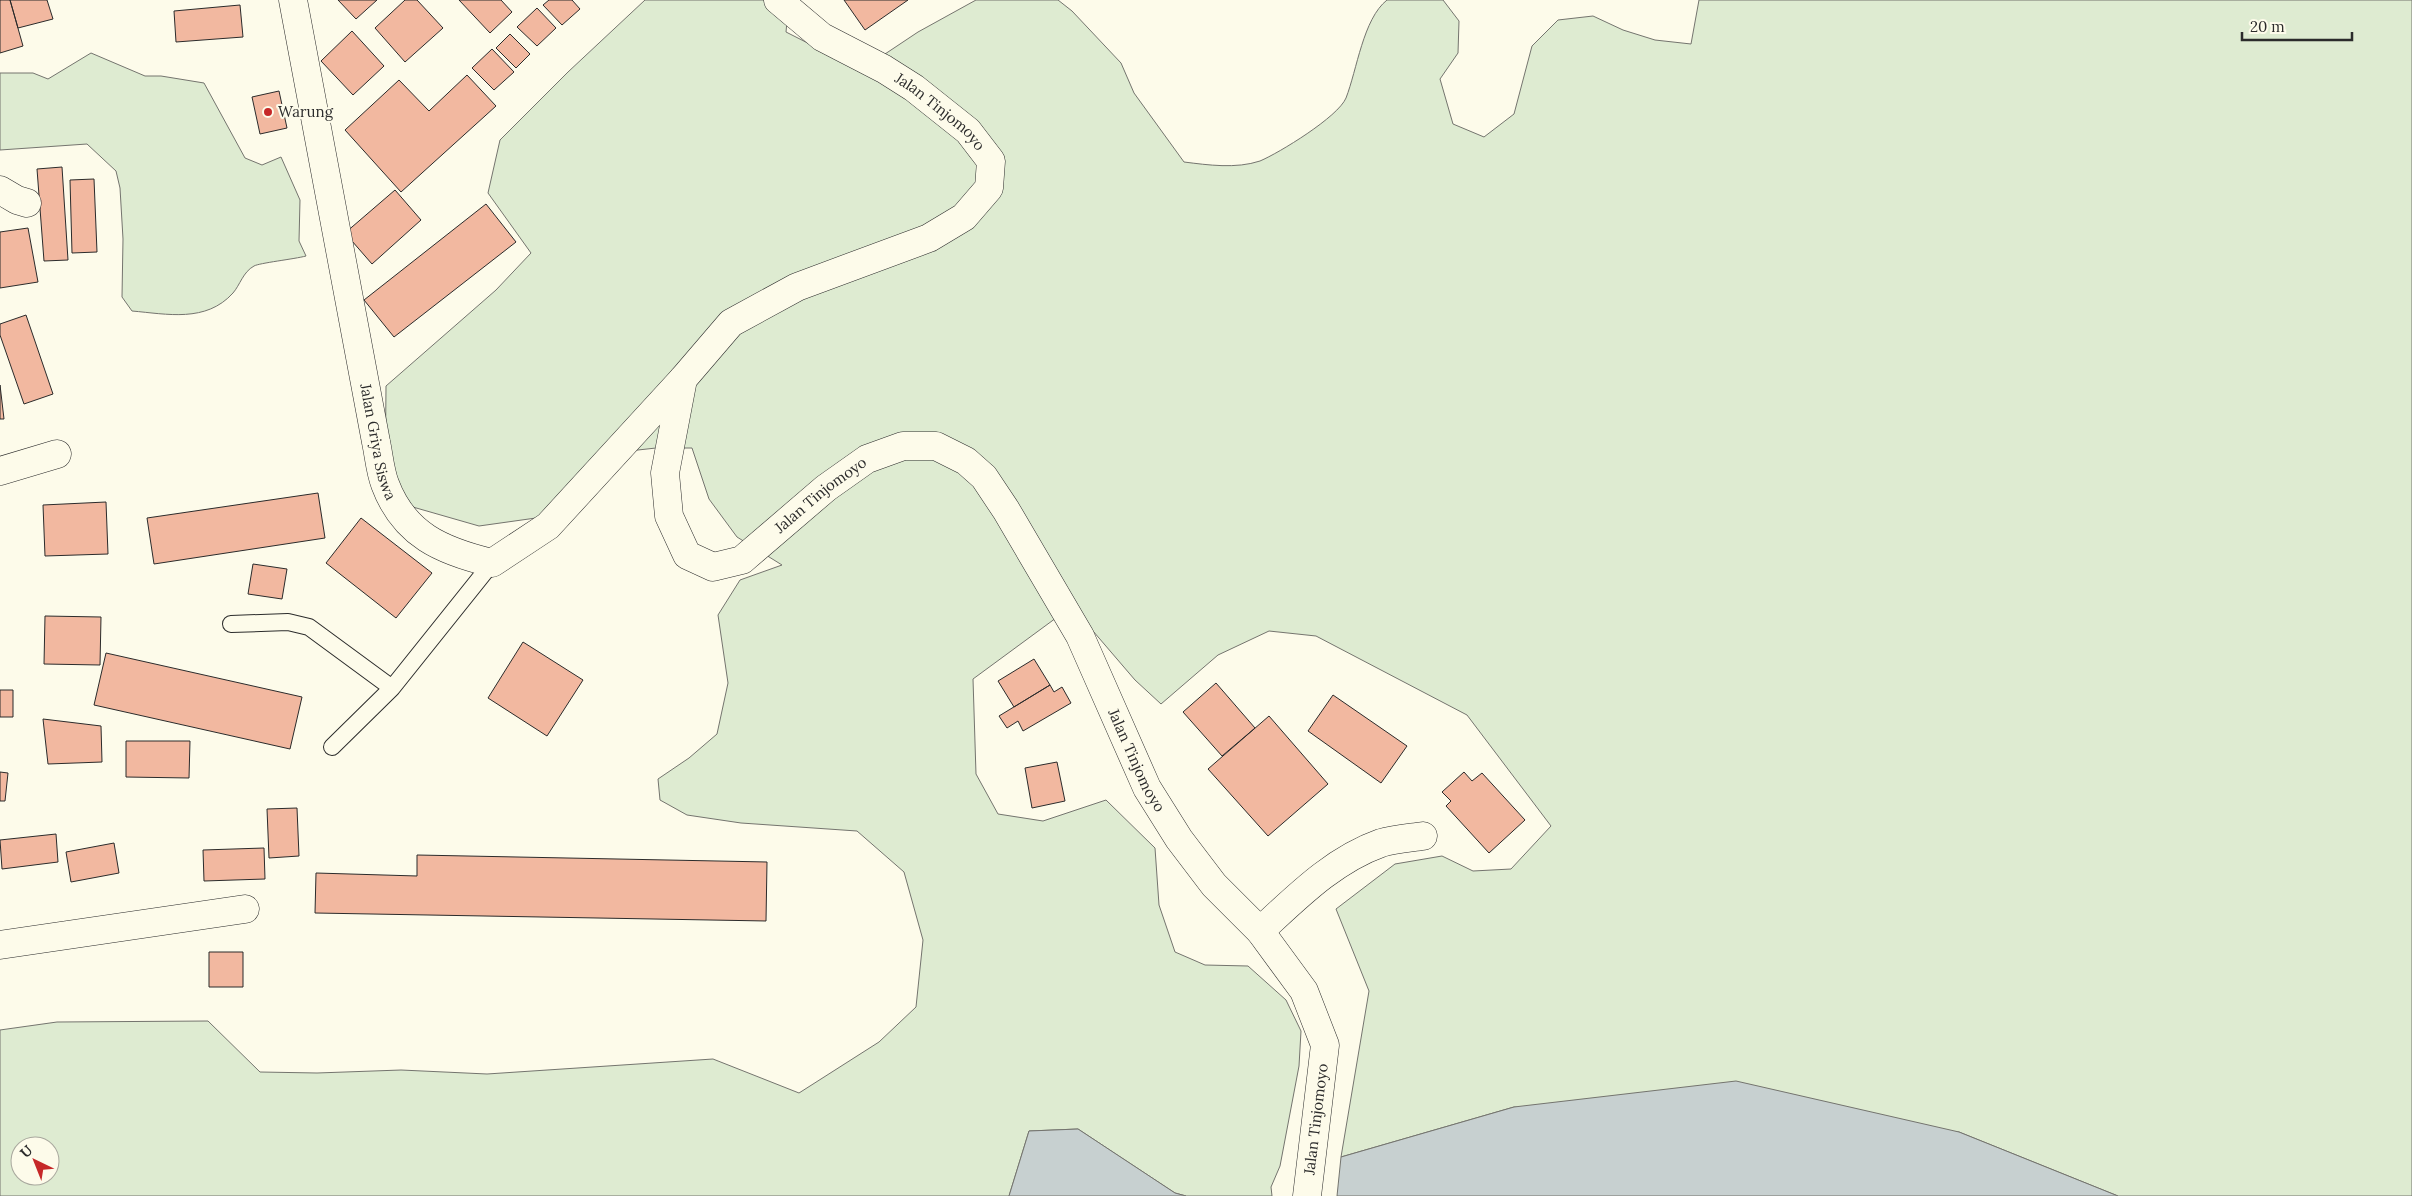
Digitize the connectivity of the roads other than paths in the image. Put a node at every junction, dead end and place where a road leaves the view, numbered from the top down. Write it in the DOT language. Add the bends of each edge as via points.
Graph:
graph roads {
  1 [pos="292,0"];
  2 [pos="778,0"];
  3 [pos="0,190"];
  4 [pos="27,203"];
  5 [pos="683,379"];
  6 [pos="57,454"];
  7 [pos="0,471"];
  8 [pos="492,563"];
  9 [pos="231,624"];
  10 [pos="392,688"];
  11 [pos="332,747"];
  12 [pos="1423,836"];
  13 [pos="245,909"];
  14 [pos="1260,931"];
  15 [pos="0,945"];
  16 [pos="1307,1196"];
  1 -- 8 [label="street, Jalan Griya Siswa" via="385,484 402,517 429,541 464,556"];
  2 -- 5 [label="street, Jalan Tinjomoyo" via="822,37 914,88 968,131 991,161 989,188 964,217 929,238 797,287 731,323"];
  3 -- 4 [label="street"];
  5 -- 8 [label="street" via="548,526"];
  5 -- 14 [label="street, Jalan Tinjomoyo" via="665,473 669,516 687,555 713,567 742,560 826,488 867,459 903,446 936,446 966,461 984,477 1080,636 1147,788 1179,839 1214,885"];
  6 -- 7 [label="street"];
  8 -- 10 [label="lane"];
  9 -- 10 [label="lane" via="288,622 310,627"];
  10 -- 11 [label="lane"];
  12 -- 14 [label="street" via="1391,841 1354,855 1313,883"];
  13 -- 15 [label="street"];
  14 -- 16 [label="street, Jalan Tinjomoyo" via="1304,991 1325,1045"];
}
